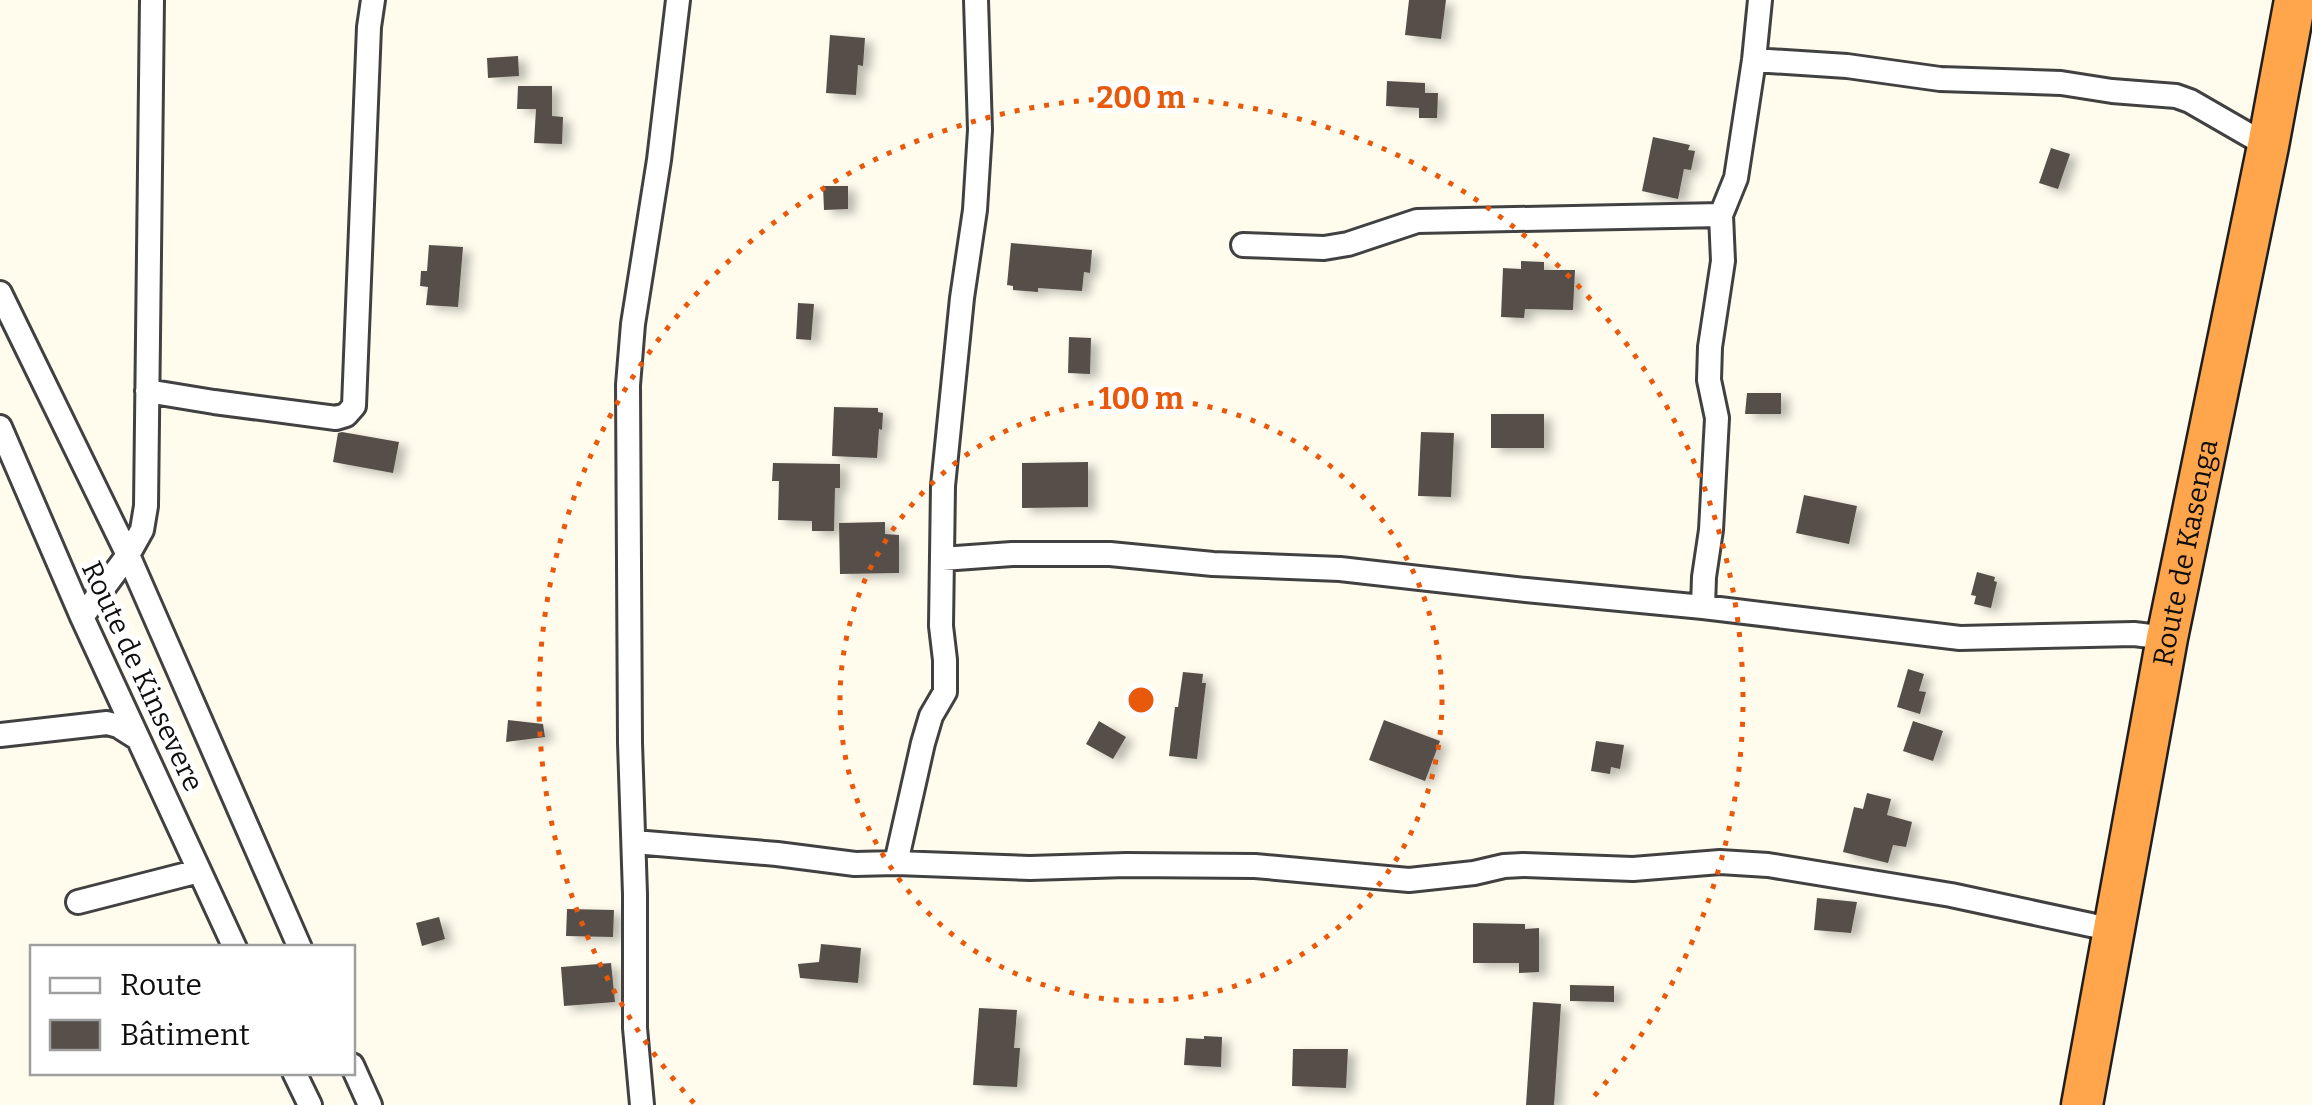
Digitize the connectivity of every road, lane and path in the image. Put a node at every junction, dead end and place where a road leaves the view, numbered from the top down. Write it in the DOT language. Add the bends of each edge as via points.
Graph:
graph roads {
  1 [pos="152,0"];
  2 [pos="373,0"];
  3 [pos="678,0"];
  4 [pos="976,0"];
  5 [pos="1760,0"];
  6 [pos="2295,0"];
  7 [pos="1754,60"];
  8 [pos="2268,146"];
  9 [pos="1721,215"];
  10 [pos="1244,245"];
  11 [pos="0,292"];
  12 [pos="148,391"];
  13 [pos="0,427"];
  14 [pos="128,555"];
  15 [pos="942,559"];
  16 [pos="1703,607"];
  17 [pos="82,618"];
  18 [pos="2167,638"];
  19 [pos="0,735"];
  20 [pos="137,738"];
  21 [pos="634,842"];
  22 [pos="896,863"];
  23 [pos="199,871"];
  24 [pos="78,902"];
  25 [pos="2114,930"];
  26 [pos="234,945"];
  27 [pos="299,945"];
  28 [pos="355,1072"];
  29 [pos="295,1075"];
  30 [pos="310,1105"];
  31 [pos="370,1105"];
  32 [pos="642,1105"];
  33 [pos="2082,1105"];
  1 -- 12 [label="street"];
  2 -- 12 [label="street" via="354,406 336,418"];
  3 -- 21 [label="street" via="628,386"];
  4 -- 15 [label="street" via="980,130 943,486"];
  5 -- 7 [label="street"];
  6 -- 8 [label="highway, Route de Kasenga"];
  7 -- 8 [label="street" via="2176,96"];
  7 -- 9 [label="street" via="1736,178"];
  8 -- 18 [label="highway, Route de Kasenga"];
  9 -- 10 [label="street" via="1416,221 1324,248"];
  9 -- 16 [label="street" via="1723,261 1709,380 1716,435"];
  11 -- 14 [label="street"];
  12 -- 14 [label="street" via="146,506"];
  13 -- 17 [label="street, Route de Kinsevere"];
  14 -- 17 [label="street"];
  14 -- 27 [label="street"];
  15 -- 16 [label="street" via="1110,554 1326,568"];
  15 -- 22 [label="street" via="945,692 923,742"];
  16 -- 18 [label="street" via="1960,638"];
  17 -- 20 [label="street, Route de Kinsevere"];
  18 -- 25 [label="highway, Route de Kasenga"];
  19 -- 20 [label="street" via="107,723"];
  20 -- 23 [label="street, Route de Kinsevere"];
  21 -- 22 [label="street"];
  21 -- 32 [label="street"];
  22 -- 25 [label="street" via="1255,866 1408,880 1504,866 1720,862 1951,894"];
  23 -- 24 [label="street"];
  23 -- 26 [label="street, Route de Kinsevere"];
  25 -- 33 [label="highway, Route de Kasenga"];
  28 -- 31 [label="street"];
  29 -- 30 [label="street"];
}
